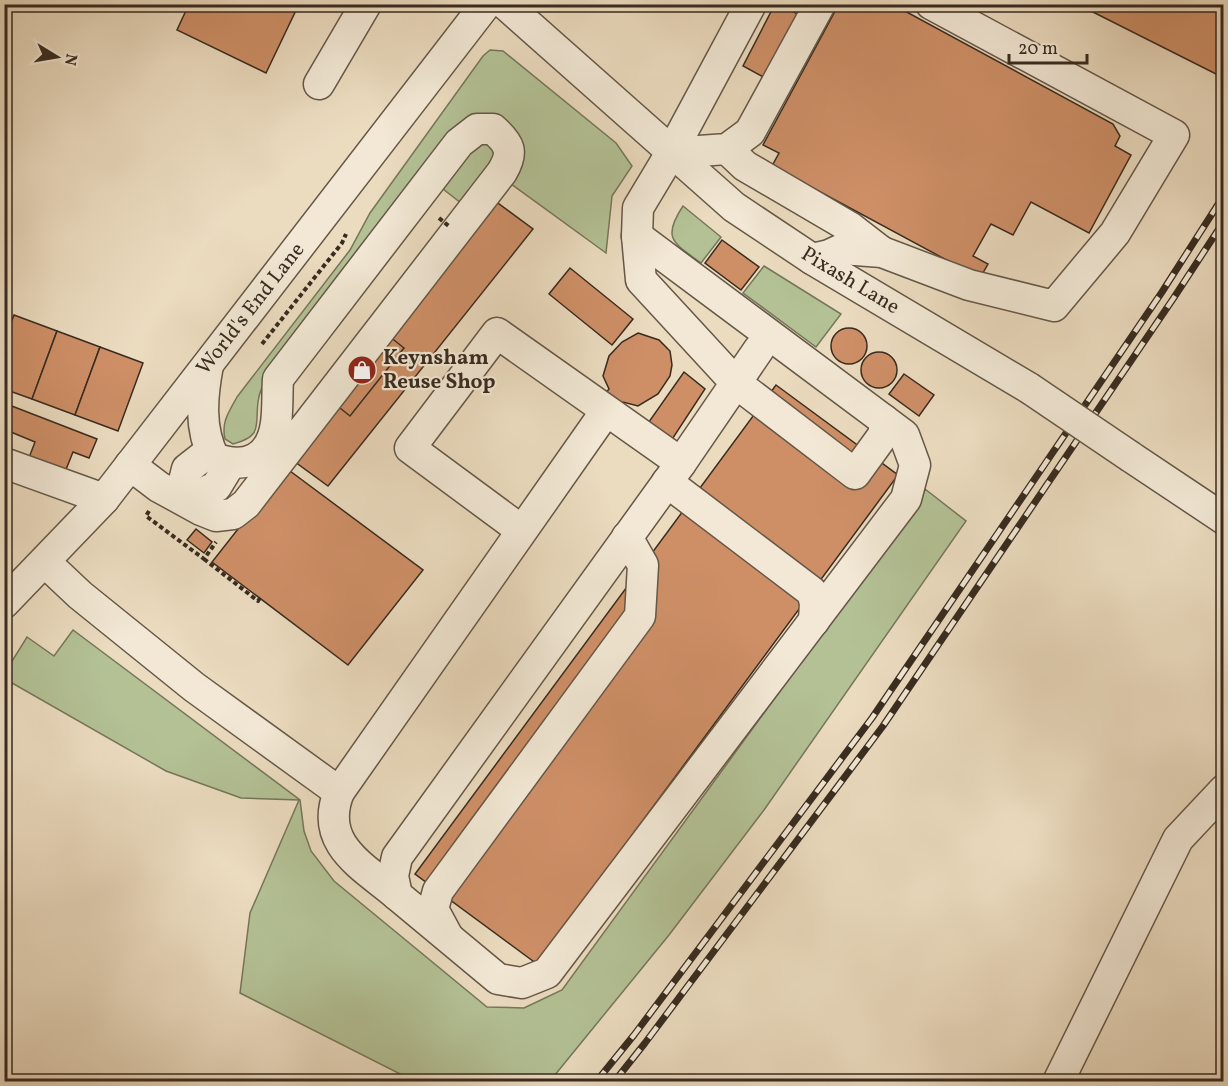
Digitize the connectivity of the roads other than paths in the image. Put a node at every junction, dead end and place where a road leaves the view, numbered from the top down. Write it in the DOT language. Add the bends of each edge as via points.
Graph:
graph roads {
  1 [pos="366,4"];
  2 [pos="486,4"];
  3 [pos="505,4"];
  4 [pos="751,4"];
  5 [pos="820,4"];
  6 [pos="931,4"];
  7 [pos="319,84"];
  8 [pos="727,149"];
  9 [pos="671,153"];
  10 [pos="638,247"];
  11 [pos="882,252"];
  12 [pos="812,259"];
  13 [pos="759,349"];
  14 [pos="208,365"];
  15 [pos="736,383"];
  16 [pos="845,392"];
  17 [pos="606,411"];
  18 [pos="884,420"];
  19 [pos="220,458"];
  20 [pos="4,463"];
  21 [pos="130,465"];
  22 [pos="674,472"];
  23 [pos="104,499"];
  24 [pos="182,499"];
  25 [pos="1224,519"];
  26 [pos="521,530"];
  27 [pos="627,537"];
  28 [pos="45,562"];
  29 [pos="4,603"];
  30 [pos="814,621"];
  31 [pos="1224,789"];
  32 [pos="339,792"];
  33 [pos="397,895"];
  34 [pos="448,937"];
  35 [pos="1059,1082"];
  1 -- 7 [label="street"];
  2 -- 14 [label="street, World's End Lane"];
  3 -- 9 [label="street, Pixash Lane"];
  4 -- 9 [label="street"];
  5 -- 8 [label="street" via="750,132"];
  6 -- 11 [label="street" via="1174,135 1115,233 1054,306 969,285"];
  8 -- 9 [label="street"];
  8 -- 11 [label="street" via="745,166 851,228"];
  9 -- 10 [label="street" via="638,208"];
  9 -- 12 [label="street, Pixash Lane" via="734,207"];
  10 -- 13 [label="street"];
  10 -- 15 [label="street" via="641,280"];
  10 -- 16 [label="street"];
  11 -- 12 [label="street" via="842,249"];
  12 -- 25 [label="street, Pixash Lane, bridge" via="1029,388"];
  13 -- 15 [label="street"];
  13 -- 16 [label="street" via="808,385"];
  14 -- 19 [label="street" via="202,411 204,428"];
  14 -- 21 [label="street, World's End Lane"];
  15 -- 18 [label="street" via="855,474 884,434"];
  15 -- 22 [label="street"];
  16 -- 18 [label="street"];
  17 -- 22 [label="street"];
  17 -- 26 [label="street"];
  17 -- 26 [label="street" via="497,333 410,448"];
  18 -- 30 [label="street" via="904,435 915,465 906,499"];
  19 -- 24 [label="street" via="187,469"];
  19 -- 24 [label="street" via="250,462 267,449 276,424 278,380 459,143 477,129 493,129 510,151 502,172 246,504 233,514 216,516"];
  20 -- 23 [label="street"];
  21 -- 23 [label="street, World's End Lane"];
  21 -- 24 [label="street"];
  22 -- 27 [label="street"];
  22 -- 30 [label="street" via="812,592"];
  23 -- 28 [label="street, World's End Lane"];
  26 -- 32 [label="street"];
  27 -- 33 [label="street" via="397,858 393,876"];
  27 -- 34 [label="street" via="643,565 640,616 438,891 433,909"];
  28 -- 29 [label="street, World's End Lane"];
  28 -- 32 [label="street" via="194,687"];
  30 -- 34 [label="street" via="547,973 522,983 498,979"];
  31 -- 35 [label="street" via="1178,839"];
  32 -- 33 [label="street" via="333,807 335,836 349,855"];
  33 -- 34 [label="street"];
}
